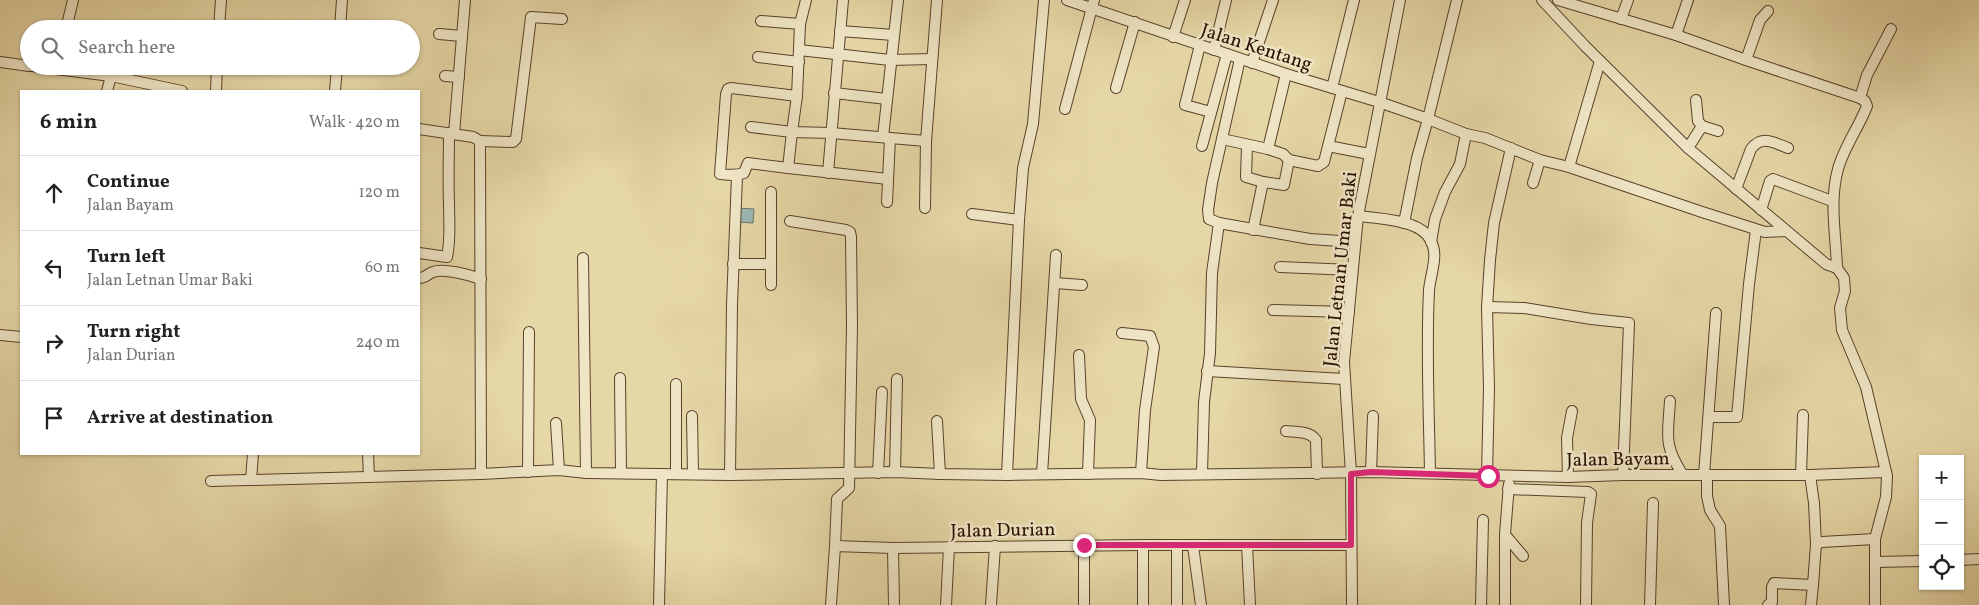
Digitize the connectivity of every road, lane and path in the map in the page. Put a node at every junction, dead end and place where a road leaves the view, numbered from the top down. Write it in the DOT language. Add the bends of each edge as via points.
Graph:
graph roads {
  1 [pos="73,0"];
  2 [pos="221,0"];
  3 [pos="342,0"];
  4 [pos="465,0"];
  5 [pos="806,0"];
  6 [pos="843,0"];
  7 [pos="898,0"];
  8 [pos="937,0"];
  9 [pos="1044,0"];
  10 [pos="1067,0"];
  11 [pos="1185,0"];
  12 [pos="1226,0"];
  13 [pos="1273,0"];
  14 [pos="1354,0"];
  15 [pos="1400,0"];
  16 [pos="1457,0"];
  17 [pos="1542,0"];
  18 [pos="1558,0"];
  19 [pos="1628,0"];
  20 [pos="1688,0"];
  21 [pos="1093,4"];
  22 [pos="1768,11"];
  23 [pos="1621,18"];
  24 [pos="562,19"];
  25 [pos="68,20"];
  26 [pos="220,20"];
  27 [pos="341,20"];
  28 [pos="761,21"];
  29 [pos="1135,22"];
  30 [pos="800,24"];
  31 [pos="1890,29"];
  32 [pos="840,31"];
  33 [pos="439,34"];
  34 [pos="894,35"];
  35 [pos="1676,35"];
  36 [pos="462,36"];
  37 [pos="1173,37"];
  38 [pos="1200,45"];
  39 [pos="799,50"];
  40 [pos="1214,50"];
  41 [pos="838,54"];
  42 [pos="1227,54"];
  43 [pos="758,57"];
  44 [pos="932,59"];
  45 [pos="1240,59"];
  46 [pos="890,60"];
  47 [pos="1746,60"];
  48 [pos="0,62"];
  49 [pos="798,62"];
  50 [pos="1600,62"];
  51 [pos="1252,63"];
  52 [pos="20,65"];
  53 [pos="1286,74"];
  54 [pos="104,75"];
  55 [pos="217,75"];
  56 [pos="336,75"];
  57 [pos="111,76"];
  58 [pos="445,76"];
  59 [pos="459,77"];
  60 [pos="1116,88"];
  61 [pos="1337,89"];
  62 [pos="107,90"];
  63 [pos="177,90"];
  64 [pos="216,90"];
  65 [pos="335,90"];
  66 [pos="834,92"];
  67 [pos="797,96"];
  68 [pos="1860,98"];
  69 [pos="887,99"];
  70 [pos="1696,100"];
  71 [pos="1379,102"];
  72 [pos="1065,109"];
  73 [pos="1211,112"];
  74 [pos="1428,119"];
  75 [pos="1702,126"];
  76 [pos="752,127"];
  77 [pos="420,129"];
  78 [pos="1718,131"];
  79 [pos="792,132"];
  80 [pos="832,133"];
  81 [pos="452,134"];
  82 [pos="1466,134"];
  83 [pos="887,138"];
  84 [pos="1222,139"];
  85 [pos="480,141"];
  86 [pos="926,141"];
  87 [pos="1247,145"];
  88 [pos="1202,146"];
  89 [pos="1328,146"];
  90 [pos="1511,148"];
  91 [pos="1688,148"];
  92 [pos="1788,148"];
  93 [pos="1268,149"];
  94 [pos="1369,154"];
  95 [pos="1289,160"];
  96 [pos="1540,160"];
  97 [pos="1569,167"];
  98 [pos="788,168"];
  99 [pos="828,173"];
  100 [pos="736,176"];
  101 [pos="888,179"];
  102 [pos="1264,182"];
  103 [pos="1533,183"];
  104 [pos="1736,189"];
  105 [pos="771,192"];
  106 [pos="1832,201"];
  107 [pos="887,202"];
  108 [pos="925,208"];
  109 [pos="1761,210"];
  110 [pos="972,214"];
  111 [pos="1358,216"];
  112 [pos="1019,220"];
  113 [pos="790,221"];
  114 [pos="1219,223"];
  115 [pos="1404,223"];
  116 [pos="1254,230"];
  117 [pos="1756,230"];
  118 [pos="1786,231"];
  119 [pos="1356,242"];
  120 [pos="1431,242"];
  121 [pos="420,253"];
  122 [pos="1056,255"];
  123 [pos="583,258"];
  124 [pos="734,264"];
  125 [pos="771,264"];
  126 [pos="1280,267"];
  127 [pos="1837,268"];
  128 [pos="1352,270"];
  129 [pos="420,278"];
  130 [pos="480,279"];
  131 [pos="1055,283"];
  132 [pos="1082,284"];
  133 [pos="771,285"];
  134 [pos="1487,307"];
  135 [pos="1272,310"];
  136 [pos="1349,312"];
  137 [pos="1716,313"];
  138 [pos="529,332"];
  139 [pos="1122,333"];
  140 [pos="0,335"];
  141 [pos="20,337"];
  142 [pos="1079,355"];
  143 [pos="1207,371"];
  144 [pos="620,378"];
  145 [pos="897,379"];
  146 [pos="1344,379"];
  147 [pos="676,384"];
  148 [pos="882,392"];
  149 [pos="1670,401"];
  150 [pos="1572,411"];
  151 [pos="1803,415"];
  152 [pos="692,416"];
  153 [pos="1372,416"];
  154 [pos="1709,417"];
  155 [pos="937,421"];
  156 [pos="556,423"];
  157 [pos="1286,431"];
  158 [pos="253,455"];
  159 [pos="368,455"];
  160 [pos="559,470"];
  161 [pos="528,472"];
  162 [pos="849,472"];
  163 [pos="878,472"];
  164 [pos="895,472"];
  165 [pos="1371,472"];
  166 [pos="1886,472"];
  167 [pos="586,473"];
  168 [pos="1141,473"];
  169 [pos="1430,473"];
  170 [pos="481,474"];
  171 [pos="621,474"];
  172 [pos="662,474"];
  173 [pos="676,474"];
  174 [pos="693,474"];
  175 [pos="940,474"];
  176 [pos="1042,474"];
  177 [pos="1088,474"];
  178 [pos="1202,474"];
  179 [pos="1317,474"];
  180 [pos="1351,474"];
  181 [pos="730,475"];
  182 [pos="1007,475"];
  183 [pos="1511,475"];
  184 [pos="1622,475"];
  185 [pos="1683,475"];
  186 [pos="1706,475"];
  187 [pos="1805,475"];
  188 [pos="1488,476"];
  189 [pos="1568,477"];
  190 [pos="369,478"];
  191 [pos="251,480"];
  192 [pos="211,481"];
  193 [pos="1508,489"];
  194 [pos="1653,503"];
  195 [pos="1483,520"];
  196 [pos="1506,536"];
  197 [pos="1875,539"];
  198 [pos="1816,544"];
  199 [pos="1084,545"];
  200 [pos="1143,545"];
  201 [pos="1247,545"];
  202 [pos="1351,545"];
  203 [pos="835,546"];
  204 [pos="994,546"];
  205 [pos="1177,546"];
  206 [pos="1193,546"];
  207 [pos="950,547"];
  208 [pos="892,548"];
  209 [pos="1523,556"];
  210 [pos="1979,559"];
  211 [pos="1964,560"];
  212 [pos="1919,561"];
  213 [pos="1875,562"];
  214 [pos="1813,585"];
  215 [pos="659,605"];
  216 [pos="831,605"];
  217 [pos="894,605"];
  218 [pos="946,605"];
  219 [pos="991,605"];
  220 [pos="1084,605"];
  221 [pos="1143,605"];
  222 [pos="1177,605"];
  223 [pos="1202,605"];
  224 [pos="1250,605"];
  225 [pos="1352,605"];
  226 [pos="1481,605"];
  227 [pos="1505,605"];
  228 [pos="1586,605"];
  229 [pos="1650,605"];
  230 [pos="1724,605"];
  231 [pos="1768,605"];
  232 [pos="1811,605"];
  233 [pos="1875,605"];
  1 -- 25 [label="street"];
  2 -- 26 [label="street"];
  3 -- 27 [label="street"];
  4 -- 36 [label="street"];
  5 -- 30 [label="street"];
  6 -- 32 [label="street"];
  7 -- 34 [label="street"];
  8 -- 44 [label="street"];
  9 -- 112 [label="street" via="1033,124 1023,168"];
  10 -- 21 [label="street, Jalan Kentang"];
  11 -- 37 [label="street"];
  12 -- 40 [label="street"];
  13 -- 51 [label="street"];
  14 -- 61 [label="street"];
  15 -- 71 [label="street, Jalan Letnan Umar Baki"];
  16 -- 74 [label="street"];
  17 -- 50 [label="street"];
  18 -- 23 [label="street"];
  19 -- 23 [label="street"];
  20 -- 35 [label="street"];
  21 -- 29 [label="street, Jalan Kentang"];
  21 -- 72 [label="street"];
  22 -- 47 [label="street" via="1760,20"];
  23 -- 35 [label="street"];
  24 -- 85 [label="street" via="531,17 516,140"];
  28 -- 30 [label="street"];
  29 -- 37 [label="street, Jalan Kentang"];
  29 -- 60 [label="street"];
  30 -- 39 [label="street"];
  31 -- 68 [label="street" via="1867,75"];
  32 -- 34 [label="street"];
  32 -- 41 [label="street"];
  33 -- 36 [label="street"];
  34 -- 46 [label="street"];
  35 -- 47 [label="street"];
  36 -- 59 [label="street"];
  37 -- 38 [label="street, Jalan Kentang"];
  38 -- 40 [label="street, Jalan Kentang"];
  38 -- 73 [label="street" via="1185,106"];
  39 -- 41 [label="street"];
  39 -- 49 [label="street"];
  40 -- 42 [label="street, Jalan Kentang"];
  41 -- 46 [label="street"];
  41 -- 66 [label="street"];
  42 -- 45 [label="street, Jalan Kentang"];
  42 -- 73 [label="street"];
  43 -- 49 [label="street"];
  44 -- 46 [label="street"];
  44 -- 86 [label="street"];
  45 -- 51 [label="street, Jalan Kentang"];
  45 -- 84 [label="street"];
  46 -- 69 [label="street"];
  47 -- 68 [label="street"];
  48 -- 52 [label="street"];
  49 -- 67 [label="street"];
  50 -- 91 [label="street"];
  50 -- 97 [label="street"];
  51 -- 53 [label="street, Jalan Kentang"];
  53 -- 61 [label="street, Jalan Kentang"];
  53 -- 93 [label="street"];
  54 -- 57 [label="street"];
  55 -- 64 [label="street"];
  56 -- 65 [label="street"];
  57 -- 62 [label="street"];
  57 -- 63 [label="street"];
  58 -- 59 [label="street"];
  59 -- 81 [label="street"];
  61 -- 71 [label="street, Jalan Kentang"];
  61 -- 89 [label="street"];
  66 -- 69 [label="street"];
  66 -- 80 [label="street"];
  67 -- 79 [label="street"];
  67 -- 100 [label="street" via="728,89 720,174"];
  68 -- 106 [label="street" via="1867,106 1839,167"];
  69 -- 83 [label="street"];
  70 -- 75 [label="street" via="1698,121"];
  71 -- 74 [label="street, Jalan Kentang"];
  71 -- 94 [label="street, Jalan Letnan Umar Baki"];
  73 -- 88 [label="street"];
  74 -- 82 [label="street, Jalan Kentang"];
  74 -- 115 [label="street"];
  75 -- 78 [label="street"];
  75 -- 91 [label="street"];
  76 -- 79 [label="street"];
  77 -- 81 [label="street"];
  79 -- 80 [label="street"];
  79 -- 98 [label="street"];
  80 -- 83 [label="street"];
  80 -- 99 [label="street"];
  81 -- 85 [label="street"];
  81 -- 121 [label="street" via="451,225 447,257"];
  82 -- 90 [label="street, Jalan Kentang"];
  82 -- 120 [label="street" via="1460,164 1445,192"];
  83 -- 86 [label="street"];
  83 -- 101 [label="street"];
  84 -- 87 [label="street"];
  84 -- 114 [label="street" via="1208,210 1209,219"];
  85 -- 130 [label="street"];
  86 -- 108 [label="street"];
  87 -- 93 [label="street"];
  87 -- 102 [label="street" via="1246,177"];
  89 -- 94 [label="street"];
  89 -- 95 [label="street" via="1324,162 1318,166"];
  90 -- 96 [label="street, Jalan Kentang"];
  90 -- 134 [label="street" via="1494,223"];
  91 -- 104 [label="street"];
  92 -- 104 [label="street" via="1766,140 1755,143"];
  93 -- 95 [label="street" via="1283,154"];
  94 -- 111 [label="street, Jalan Letnan Umar Baki"];
  95 -- 102 [label="street" via="1284,185"];
  96 -- 97 [label="street, Jalan Kentang"];
  96 -- 103 [label="street"];
  97 -- 117 [label="street, Jalan Kentang"];
  98 -- 99 [label="street"];
  98 -- 100 [label="street" via="748,163 744,173"];
  99 -- 101 [label="street"];
  100 -- 124 [label="street"];
  101 -- 107 [label="street"];
  102 -- 116 [label="street"];
  104 -- 109 [label="street"];
  105 -- 125 [label="street"];
  106 -- 109 [label="street" via="1773,179"];
  106 -- 127 [label="street"];
  109 -- 118 [label="street"];
  110 -- 112 [label="street"];
  111 -- 115 [label="street"];
  111 -- 119 [label="street, Jalan Letnan Umar Baki"];
  112 -- 182 [label="street"];
  113 -- 162 [label="street" via="846,230 851,235"];
  114 -- 116 [label="street"];
  114 -- 143 [label="street" via="1212,273"];
  115 -- 120 [label="street" via="1425,232"];
  116 -- 119 [label="street"];
  117 -- 118 [label="street, Jalan Kentang"];
  117 -- 154 [label="street" via="1737,417"];
  118 -- 127 [label="street" via="1826,264"];
  119 -- 128 [label="street, Jalan Letnan Umar Baki"];
  120 -- 169 [label="street" via="1435,255 1429,288"];
  122 -- 131 [label="street"];
  123 -- 167 [label="street"];
  124 -- 125 [label="street"];
  124 -- 181 [label="street"];
  125 -- 133 [label="street"];
  126 -- 128 [label="street"];
  127 -- 166 [label="street" via="1844,278 1845,291 1840,308 1842,330 1866,387"];
  128 -- 136 [label="street, Jalan Letnan Umar Baki"];
  129 -- 130 [label="street" via="437,271 457,272"];
  130 -- 170 [label="street"];
  131 -- 132 [label="street"];
  131 -- 176 [label="street"];
  134 -- 184 [label="street" via="1524,308 1629,323"];
  134 -- 188 [label="street"];
  135 -- 136 [label="street"];
  136 -- 146 [label="street, Jalan Letnan Umar Baki"];
  137 -- 154 [label="street"];
  138 -- 161 [label="street"];
  139 -- 168 [label="street" via="1150,336 1154,347"];
  140 -- 141 [label="street"];
  142 -- 177 [label="street" via="1081,399 1090,420"];
  143 -- 146 [label="street"];
  143 -- 178 [label="street"];
  144 -- 171 [label="street"];
  145 -- 164 [label="street"];
  146 -- 180 [label="street, Jalan Letnan Umar Baki"];
  147 -- 173 [label="street"];
  148 -- 163 [label="street"];
  149 -- 185 [label="street" via="1669,448"];
  150 -- 189 [label="street" via="1567,438"];
  151 -- 187 [label="street"];
  152 -- 174 [label="street"];
  153 -- 165 [label="street"];
  154 -- 186 [label="street"];
  155 -- 175 [label="street"];
  156 -- 160 [label="street"];
  157 -- 179 [label="street" via="1314,437"];
  158 -- 191 [label="street"];
  159 -- 190 [label="street"];
  160 -- 161 [label="street, Jalan Bayam"];
  160 -- 167 [label="street, Jalan Bayam"];
  161 -- 170 [label="street, Jalan Bayam"];
  162 -- 163 [label="street, Jalan Bayam"];
  162 -- 181 [label="street, Jalan Bayam"];
  162 -- 203 [label="street" via="848,490 837,502"];
  163 -- 164 [label="street, Jalan Bayam"];
  164 -- 175 [label="street, Jalan Bayam"];
  165 -- 169 [label="street, Jalan Bayam"];
  165 -- 180 [label="street, Jalan Bayam"];
  166 -- 187 [label="street, Jalan Bayam"];
  166 -- 197 [label="street" via="1886,497"];
  167 -- 171 [label="street, Jalan Bayam"];
  168 -- 177 [label="street, Jalan Bayam"];
  168 -- 178 [label="street, Jalan Bayam"];
  169 -- 188 [label="street, Jalan Bayam"];
  170 -- 190 [label="street, Jalan Bayam"];
  171 -- 172 [label="street, Jalan Bayam"];
  172 -- 173 [label="street, Jalan Bayam"];
  172 -- 215 [label="street"];
  173 -- 174 [label="street, Jalan Bayam"];
  174 -- 181 [label="street, Jalan Bayam"];
  175 -- 182 [label="street, Jalan Bayam"];
  176 -- 177 [label="street, Jalan Bayam"];
  176 -- 182 [label="street, Jalan Bayam"];
  178 -- 179 [label="street, Jalan Bayam"];
  179 -- 180 [label="street, Jalan Bayam"];
  180 -- 202 [label="street, Jalan Letnan Umar Baki"];
  183 -- 188 [label="street, Jalan Bayam"];
  183 -- 189 [label="street, Jalan Bayam"];
  183 -- 193 [label="street"];
  184 -- 185 [label="street, Jalan Bayam"];
  184 -- 189 [label="street, Jalan Bayam"];
  185 -- 186 [label="street, Jalan Bayam"];
  186 -- 187 [label="street, Jalan Bayam"];
  186 -- 230 [label="street" via="1710,510 1720,526"];
  187 -- 198 [label="street" via="1814,503"];
  190 -- 191 [label="street, Jalan Bayam"];
  191 -- 192 [label="street, Jalan Bayam"];
  193 -- 196 [label="street"];
  193 -- 228 [label="street" via="1591,494 1587,523"];
  194 -- 229 [label="street"];
  195 -- 226 [label="street"];
  196 -- 209 [label="street"];
  196 -- 227 [label="street"];
  197 -- 198 [label="street"];
  197 -- 213 [label="street"];
  198 -- 214 [label="street"];
  199 -- 200 [label="street, Jalan Durian"];
  199 -- 204 [label="street, Jalan Durian"];
  199 -- 220 [label="street"];
  200 -- 205 [label="street, Jalan Durian"];
  200 -- 221 [label="street"];
  201 -- 202 [label="street, Jalan Durian"];
  201 -- 206 [label="street, Jalan Durian"];
  201 -- 224 [label="street"];
  202 -- 225 [label="street, Jalan Letnan Umar Baki"];
  203 -- 208 [label="street, Jalan Durian"];
  203 -- 216 [label="street"];
  204 -- 207 [label="street, Jalan Durian"];
  204 -- 219 [label="street"];
  205 -- 206 [label="street, Jalan Durian"];
  205 -- 222 [label="street"];
  206 -- 223 [label="street"];
  207 -- 208 [label="street, Jalan Durian"];
  207 -- 218 [label="street"];
  208 -- 217 [label="street"];
  210 -- 211 [label="street"];
  212 -- 213 [label="street"];
  213 -- 233 [label="street"];
  214 -- 231 [label="street" via="1774,584 1772,602"];
  214 -- 232 [label="street"];
}
